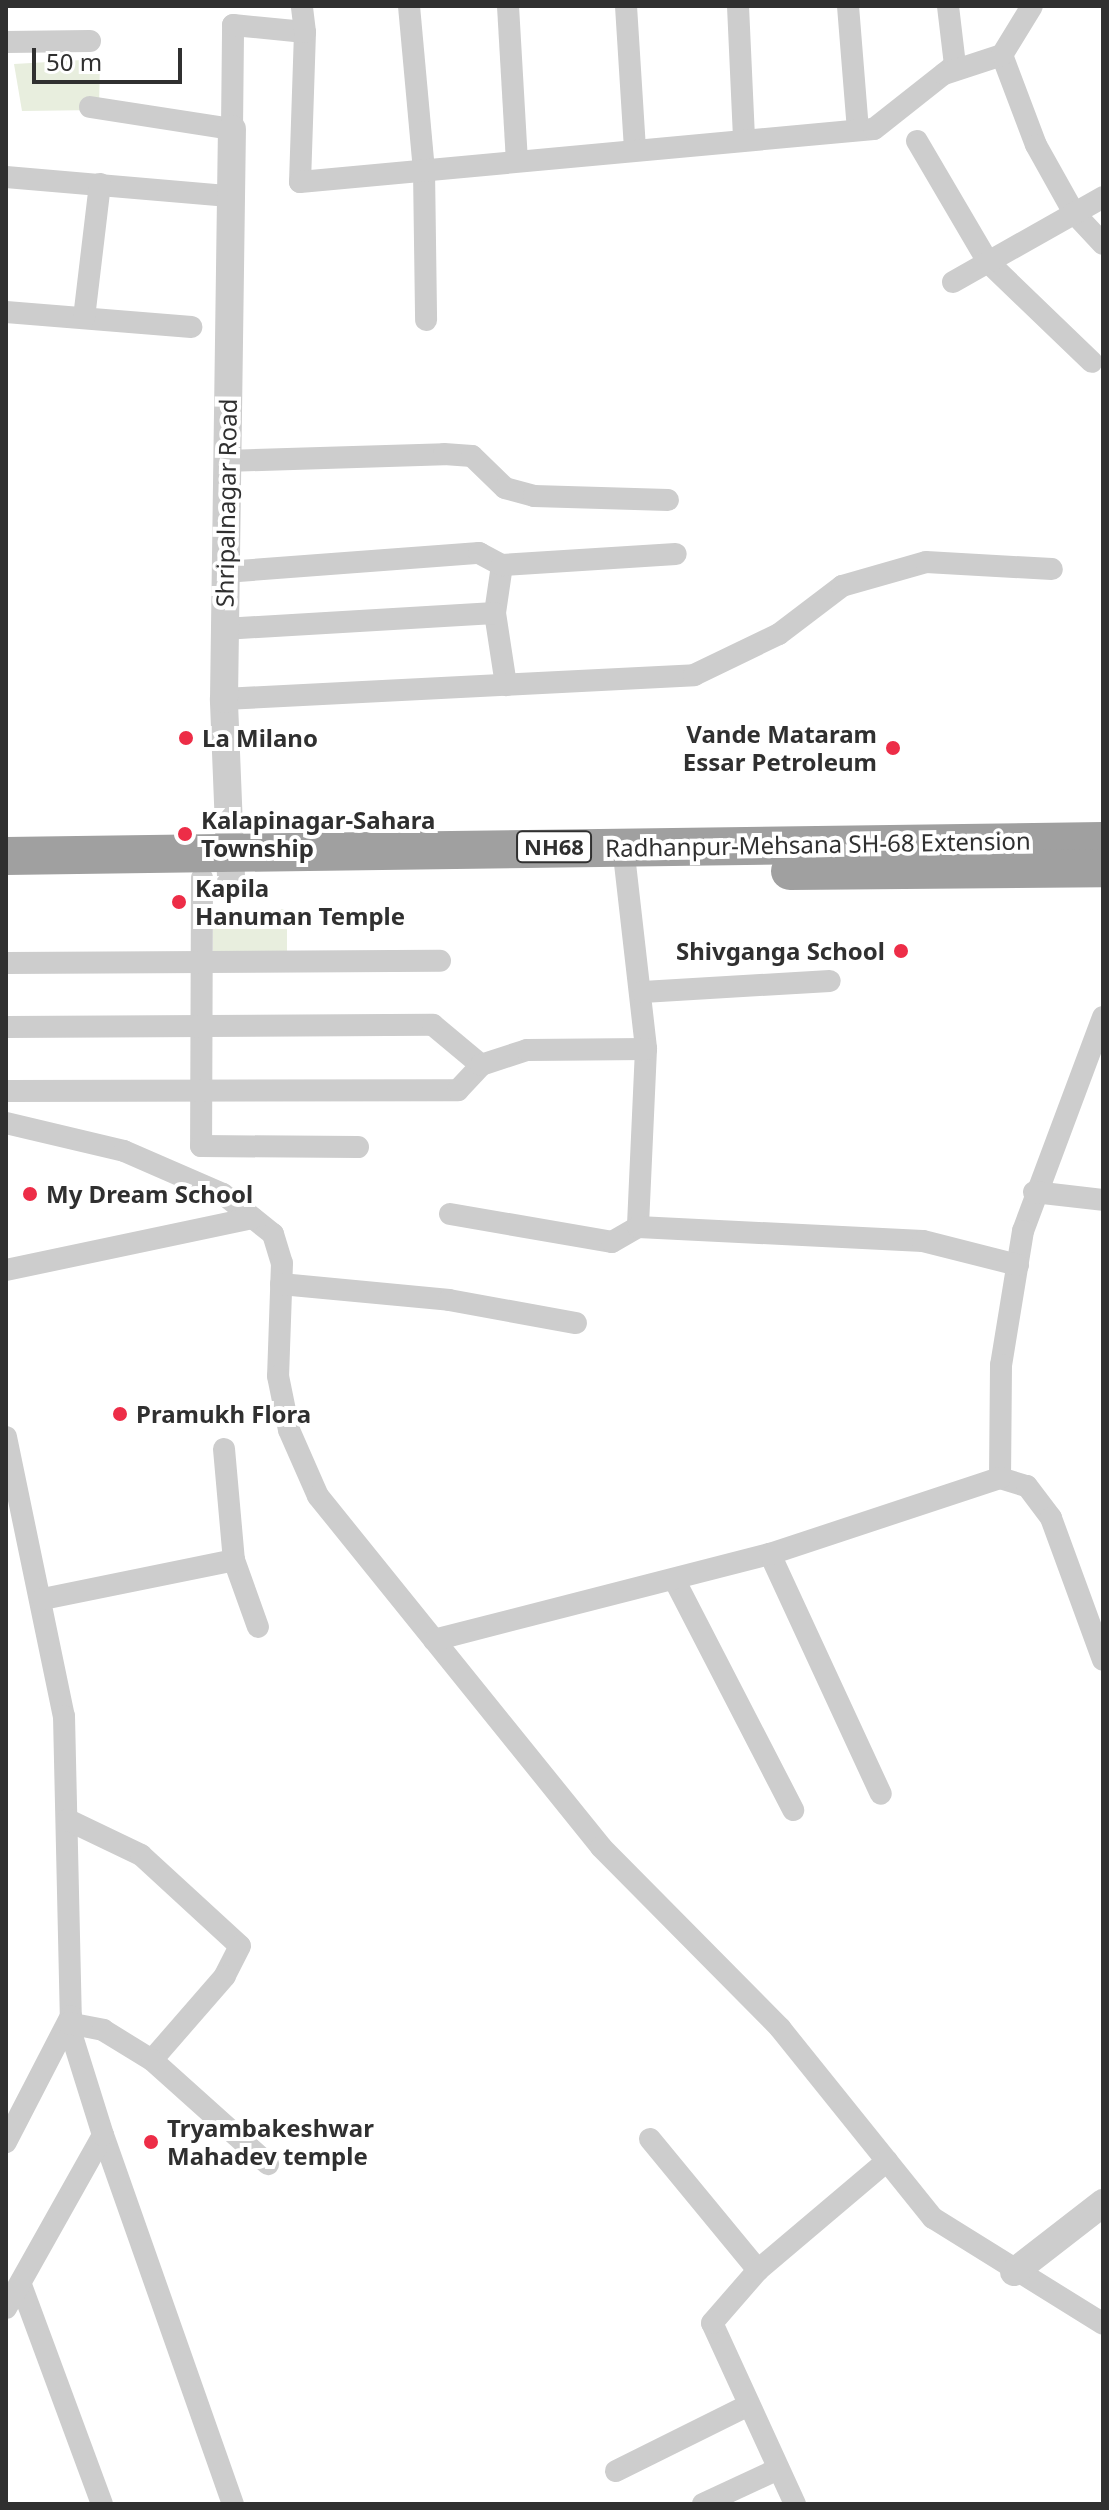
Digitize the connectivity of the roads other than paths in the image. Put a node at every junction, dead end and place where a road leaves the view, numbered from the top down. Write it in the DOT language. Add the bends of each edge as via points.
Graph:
graph roads {
  1 [pos="302,6"];
  2 [pos="409,6"];
  3 [pos="508,6"];
  4 [pos="626,6"];
  5 [pos="738,6"];
  6 [pos="848,6"];
  7 [pos="948,6"];
  8 [pos="1032,6"];
  9 [pos="232,15"];
  10 [pos="305,32"];
  11 [pos="90,41"];
  12 [pos="6,42"];
  13 [pos="1002,55"];
  14 [pos="943,74"];
  15 [pos="90,107"];
  16 [pos="232,129"];
  17 [pos="858,130"];
  18 [pos="744,140"];
  19 [pos="917,141"];
  20 [pos="635,149"];
  21 [pos="517,160"];
  22 [pos="424,170"];
  23 [pos="6,177"];
  24 [pos="100,184"];
  25 [pos="229,196"];
  26 [pos="1103,197"];
  27 [pos="1074,213"];
  28 [pos="1103,244"];
  29 [pos="988,262"];
  30 [pos="953,282"];
  31 [pos="6,312"];
  32 [pos="84,318"];
  33 [pos="426,320"];
  34 [pos="191,327"];
  35 [pos="1092,362"];
  36 [pos="226,461"];
  37 [pos="668,500"];
  38 [pos="676,554"];
  39 [pos="502,565"];
  40 [pos="1052,569"];
  41 [pos="225,572"];
  42 [pos="495,613"];
  43 [pos="224,629"];
  44 [pos="506,685"];
  45 [pos="224,699"];
  46 [pos="1103,841"];
  47 [pos="6,856"];
  48 [pos="625,859"];
  49 [pos="1103,868"];
  50 [pos="222,869"];
  51 [pos="6,880"];
  52 [pos="440,961"];
  53 [pos="203,962"];
  54 [pos="6,963"];
  55 [pos="830,981"];
  56 [pos="643,992"];
  57 [pos="1102,1022"];
  58 [pos="201,1026"];
  59 [pos="6,1027"];
  60 [pos="646,1049"];
  61 [pos="481,1065"];
  62 [pos="201,1088"];
  63 [pos="7,1091"];
  64 [pos="6,1123"];
  65 [pos="358,1147"];
  66 [pos="1034,1192"];
  67 [pos="1103,1200"];
  68 [pos="450,1214"];
  69 [pos="253,1218"];
  70 [pos="638,1227"];
  71 [pos="1018,1265"];
  72 [pos="6,1270"];
  73 [pos="281,1284"];
  74 [pos="576,1323"];
  75 [pos="6,1437"];
  76 [pos="224,1449"];
  77 [pos="1000,1478"];
  78 [pos="770,1554"];
  79 [pos="234,1560"];
  80 [pos="674,1579"];
  81 [pos="43,1599"];
  82 [pos="258,1627"];
  83 [pos="434,1640"];
  84 [pos="1103,1660"];
  85 [pos="881,1794"];
  86 [pos="793,1810"];
  87 [pos="68,1820"];
  88 [pos="68,2023"];
  89 [pos="152,2060"];
  90 [pos="103,2135"];
  91 [pos="650,2139"];
  92 [pos="6,2142"];
  93 [pos="887,2161"];
  94 [pos="268,2164"];
  95 [pos="1103,2203"];
  96 [pos="758,2270"];
  97 [pos="1014,2272"];
  98 [pos="21,2285"];
  99 [pos="6,2308"];
  100 [pos="1103,2324"];
  101 [pos="749,2405"];
  102 [pos="778,2469"];
  103 [pos="616,2471"];
  104 [pos="102,2504"];
  105 [pos="233,2504"];
  106 [pos="703,2504"];
  107 [pos="795,2504"];
  1 -- 10 [label="street"];
  2 -- 22 [label="street"];
  3 -- 21 [label="street"];
  4 -- 20 [label="street"];
  5 -- 18 [label="street"];
  6 -- 17 [label="street"];
  7 -- 14 [label="street" via="955,65"];
  8 -- 13 [label="street"];
  9 -- 10 [label="street"];
  9 -- 16 [label="street"];
  10 -- 22 [label="street" via="300,182"];
  11 -- 12 [label="street"];
  13 -- 14 [label="street"];
  13 -- 27 [label="street" via="1036,145"];
  14 -- 17 [label="street" via="874,129"];
  15 -- 16 [label="street"];
  16 -- 25 [label="street, Shripalnagar Road"];
  17 -- 18 [label="street"];
  18 -- 20 [label="street"];
  19 -- 29 [label="street"];
  20 -- 21 [label="street"];
  21 -- 22 [label="street"];
  22 -- 33 [label="street"];
  23 -- 24 [label="street"];
  24 -- 25 [label="street"];
  24 -- 32 [label="street"];
  25 -- 36 [label="street, Shripalnagar Road"];
  26 -- 27 [label="street"];
  27 -- 28 [label="street"];
  27 -- 29 [label="street"];
  29 -- 30 [label="street"];
  29 -- 35 [label="street"];
  31 -- 32 [label="street"];
  32 -- 34 [label="street"];
  36 -- 37 [label="street" via="458,455 482,461 505,488 534,496"];
  36 -- 41 [label="street, Shripalnagar Road"];
  38 -- 39 [label="street"];
  39 -- 41 [label="street" via="479,553"];
  39 -- 42 [label="street"];
  40 -- 44 [label="street" via="926,562 842,586 779,634 694,675"];
  41 -- 43 [label="street, Shripalnagar Road"];
  42 -- 43 [label="street"];
  42 -- 44 [label="street"];
  43 -- 45 [label="street, Shripalnagar Road"];
  44 -- 45 [label="street"];
  45 -- 50 [label="street, Shripalnagar Road"];
  46 -- 48 [label="highway, Radhanpur-Mehsana SH-68 Extension / NH68"];
  47 -- 50 [label="highway, Radhanpur-Mehsana SH-68 Extension / NH68"];
  48 -- 49 [label="highway, NH68"];
  48 -- 50 [label="highway, Radhanpur-Mehsana SH-68 Extension / NH68"];
  48 -- 56 [label="street"];
  50 -- 51 [label="highway, NH68"];
  50 -- 53 [label="street"];
  52 -- 53 [label="street"];
  53 -- 54 [label="street"];
  53 -- 58 [label="street"];
  55 -- 56 [label="street"];
  56 -- 60 [label="street"];
  57 -- 66 [label="street"];
  58 -- 59 [label="street"];
  58 -- 61 [label="street" via="433,1025"];
  58 -- 62 [label="street"];
  60 -- 61 [label="street" via="527,1050"];
  60 -- 70 [label="street"];
  61 -- 62 [label="street" via="458,1090"];
  62 -- 63 [label="street"];
  62 -- 65 [label="street" via="201,1146"];
  64 -- 69 [label="street" via="124,1151 223,1194"];
  66 -- 67 [label="street"];
  66 -- 71 [label="street"];
  68 -- 70 [label="street" via="600,1241"];
  69 -- 72 [label="street"];
  69 -- 73 [label="street" via="273,1234"];
  70 -- 71 [label="street" via="923,1241"];
  71 -- 77 [label="street" via="1001,1365"];
  73 -- 74 [label="street" via="449,1300"];
  73 -- 83 [label="street" via="278,1376 289,1430 318,1496"];
  75 -- 81 [label="street"];
  76 -- 79 [label="street"];
  77 -- 78 [label="street"];
  77 -- 84 [label="street" via="1027,1486 1051,1518"];
  78 -- 80 [label="street"];
  78 -- 85 [label="street"];
  79 -- 81 [label="street"];
  79 -- 82 [label="street"];
  80 -- 83 [label="street"];
  80 -- 86 [label="street"];
  81 -- 87 [label="street" via="64,1716"];
  83 -- 93 [label="street" via="601,1847 780,2028"];
  87 -- 88 [label="street"];
  87 -- 89 [label="street" via="141,1855 240,1946 225,1976"];
  88 -- 89 [label="street" via="103,2030"];
  88 -- 90 [label="street"];
  88 -- 92 [label="street"];
  89 -- 94 [label="street"];
  90 -- 98 [label="street"];
  90 -- 105 [label="street"];
  91 -- 96 [label="street"];
  93 -- 96 [label="street"];
  93 -- 97 [label="street" via="933,2218"];
  95 -- 97 [label="street"];
  96 -- 101 [label="street" via="712,2323"];
  97 -- 100 [label="street"];
  98 -- 99 [label="street"];
  98 -- 104 [label="street"];
  101 -- 102 [label="street"];
  101 -- 103 [label="street"];
  102 -- 106 [label="street"];
  102 -- 107 [label="street"];
}
